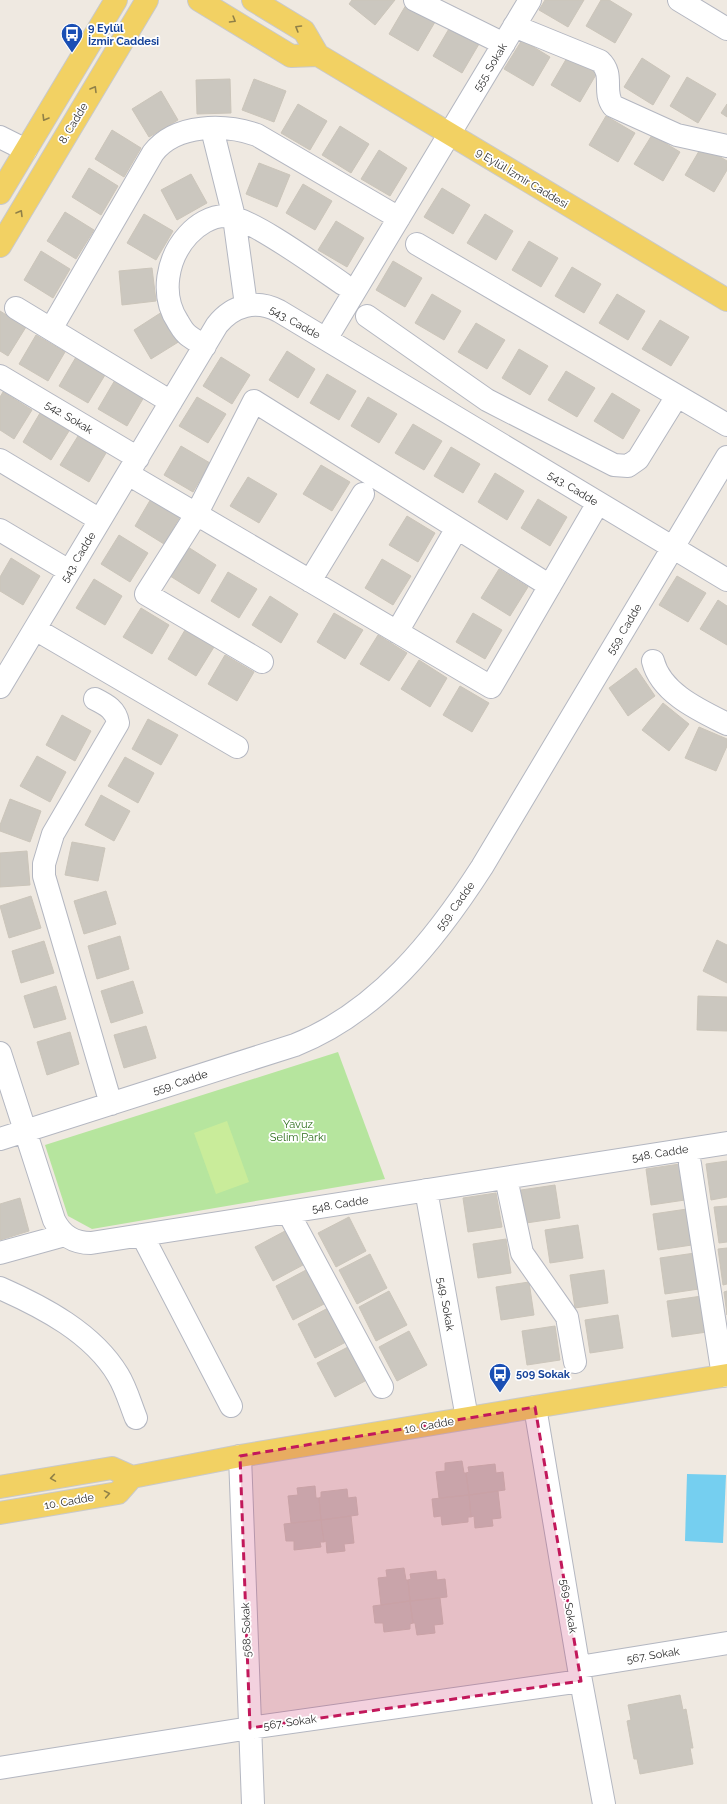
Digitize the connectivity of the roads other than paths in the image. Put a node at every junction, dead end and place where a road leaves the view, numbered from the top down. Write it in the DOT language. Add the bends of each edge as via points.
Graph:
graph roads {
  1 [pos="116,0"];
  2 [pos="147,0"];
  3 [pos="199,0"];
  4 [pos="253,0"];
  5 [pos="415,0"];
  6 [pos="530,0"];
  7 [pos="679,0"];
  8 [pos="727,29"];
  9 [pos="509,35"];
  10 [pos="318,55"];
  11 [pos="212,129"];
  12 [pos="450,134"];
  13 [pos="0,137"];
  14 [pos="727,146"];
  15 [pos="26,150"];
  16 [pos="0,194"];
  17 [pos="234,217"];
  18 [pos="399,218"];
  19 [pos="270,236"];
  20 [pos="417,244"];
  21 [pos="0,246"];
  22 [pos="240,259"];
  23 [pos="343,284"];
  24 [pos="727,300"];
  25 [pos="246,306"];
  26 [pos="16,308"];
  27 [pos="367,316"];
  28 [pos="50,329"];
  29 [pos="326,339"];
  30 [pos="205,346"];
  31 [pos="0,376"];
  32 [pos="678,396"];
  33 [pos="171,402"];
  34 [pos="727,425"];
  35 [pos="727,457"];
  36 [pos="0,460"];
  37 [pos="133,466"];
  38 [pos="363,494"];
  39 [pos="598,503"];
  40 [pos="196,514"];
  41 [pos="100,520"];
  42 [pos="457,528"];
  43 [pos="0,530"];
  44 [pos="672,548"];
  45 [pos="70,571"];
  46 [pos="727,580"];
  47 [pos="310,581"];
  48 [pos="550,586"];
  49 [pos="35,629"];
  50 [pos="397,632"];
  51 [pos="653,661"];
  52 [pos="262,662"];
  53 [pos="0,687"];
  54 [pos="95,699"];
  55 [pos="727,724"];
  56 [pos="237,747"];
  57 [pos="0,1053"];
  58 [pos="111,1104"];
  59 [pos="25,1132"];
  60 [pos="0,1139"];
  61 [pos="727,1143"];
  62 [pos="690,1164"];
  63 [pos="506,1178"];
  64 [pos="426,1190"];
  65 [pos="288,1212"];
  66 [pos="65,1235"];
  67 [pos="142,1235"];
  68 [pos="0,1254"];
  69 [pos="0,1288"];
  70 [pos="575,1362"];
  71 [pos="725,1375"];
  72 [pos="382,1387"];
  73 [pos="231,1406"];
  74 [pos="535,1407"];
  75 [pos="136,1418"];
  76 [pos="467,1418"];
  77 [pos="240,1456"];
  78 [pos="132,1477"];
  79 [pos="0,1487"];
  80 [pos="0,1513"];
  81 [pos="727,1643"];
  82 [pos="580,1674"];
  83 [pos="250,1728"];
  84 [pos="0,1768"];
  85 [pos="253,1804"];
  86 [pos="604,1804"];
  1 -- 15 [label="main road, one-way"];
  21 -- 2 [label="main road, 8. Cadde, one-way"];
  3 -- 10 [label="main road, one-way" via="291,56"];
  10 -- 4 [label="main road, 9 Eylül İzmir Caddesi, one-way" via="304,31"];
  5 -- 9 [label="street"];
  6 -- 9 [label="street, 555. Sokak"];
  7 -- 8 [label="street"];
  9 -- 12 [label="street, 555. Sokak"];
  9 -- 14 [label="street" via="600,61 607,67 609,100 613,106 677,135"];
  10 -- 12 [label="main road, 9 Eylül İzmir Caddesi"];
  11 -- 17 [label="street"];
  11 -- 18 [label="street" via="247,132 266,139"];
  11 -- 28 [label="street" via="182,133 157,147"];
  12 -- 18 [label="street, 555. Sokak"];
  12 -- 24 [label="main road, 9 Eylül İzmir Caddesi"];
  13 -- 15 [label="street"];
  15 -- 16 [label="main road"];
  17 -- 19 [label="street"];
  17 -- 22 [label="street"];
  17 -- 30 [label="street" via="214,218 194,229 179,248 169,269 168,292 176,320 188,336"];
  18 -- 29 [label="street, 555. Sokak"];
  19 -- 22 [label="street"];
  19 -- 23 [label="street"];
  20 -- 32 [label="street"];
  22 -- 25 [label="street"];
  25 -- 29 [label="street, 543. Cadde" via="259,304 270,307"];
  25 -- 30 [label="street, 543. Cadde" via="232,310 222,318"];
  26 -- 28 [label="street"];
  27 -- 32 [label="street" via="487,400 614,464 628,466 638,459"];
  28 -- 33 [label="street"];
  29 -- 39 [label="street, 543. Cadde"];
  30 -- 33 [label="street, 543. Cadde"];
  31 -- 37 [label="street, 542. Sokak"];
  32 -- 34 [label="street"];
  33 -- 37 [label="street, 543. Cadde"];
  35 -- 44 [label="street, 559. Cadde"];
  36 -- 41 [label="street"];
  37 -- 40 [label="street, 542. Sokak"];
  37 -- 41 [label="street, 543. Cadde"];
  38 -- 47 [label="street"];
  39 -- 44 [label="street, 543. Cadde"];
  39 -- 48 [label="street"];
  40 -- 42 [label="street" via="254,402"];
  40 -- 47 [label="street, 542. Sokak"];
  40 -- 52 [label="street" via="146,594"];
  41 -- 45 [label="street, 543. Cadde"];
  42 -- 48 [label="street"];
  42 -- 50 [label="street"];
  43 -- 45 [label="street"];
  44 -- 46 [label="street, 543. Cadde"];
  44 -- 58 [label="street, 559. Cadde" via="482,867 445,921 402,971 363,1006 314,1037"];
  45 -- 49 [label="street, 543. Cadde"];
  47 -- 50 [label="street, 542. Sokak"];
  48 -- 50 [label="street, 542. Sokak" via="491,686"];
  49 -- 53 [label="street, 543. Cadde"];
  49 -- 56 [label="street"];
  51 -- 55 [label="street" via="662,682 694,706"];
  54 -- 58 [label="street" via="116,714 118,723 53,834 44,864 44,876"];
  57 -- 59 [label="street"];
  58 -- 59 [label="street, 559. Cadde"];
  59 -- 60 [label="street, 559. Cadde"];
  59 -- 66 [label="street" via="54,1220"];
  61 -- 63 [label="street, 548. Cadde"];
  62 -- 71 [label="street"];
  63 -- 64 [label="street, 548. Cadde"];
  63 -- 70 [label="street" via="522,1253 567,1317"];
  64 -- 65 [label="street, 548. Cadde"];
  64 -- 76 [label="street, 549. Sokak"];
  65 -- 67 [label="street, 548. Cadde"];
  65 -- 72 [label="street"];
  66 -- 67 [label="street, 548. Cadde" via="74,1241 91,1243"];
  66 -- 68 [label="street"];
  67 -- 73 [label="street"];
  69 -- 75 [label="street" via="51,1314 101,1354 118,1375"];
  71 -- 74 [label="main road, 10. Cadde"];
  74 -- 76 [label="main road, 10. Cadde"];
  74 -- 82 [label="street, 569. Sokak"];
  76 -- 77 [label="main road, 10. Cadde"];
  77 -- 78 [label="main road, 10. Cadde"];
  77 -- 83 [label="street, 568. Sokak"];
  78 -- 79 [label="main road, one-way" via="112,1468"];
  80 -- 78 [label="main road, 10. Cadde, one-way" via="118,1493"];
  81 -- 82 [label="street, 567. Sokak"];
  82 -- 83 [label="street, 567. Sokak"];
  82 -- 86 [label="street, 569. Sokak"];
  83 -- 84 [label="street, 567. Sokak"];
  83 -- 85 [label="street, 568. Sokak"];
}
